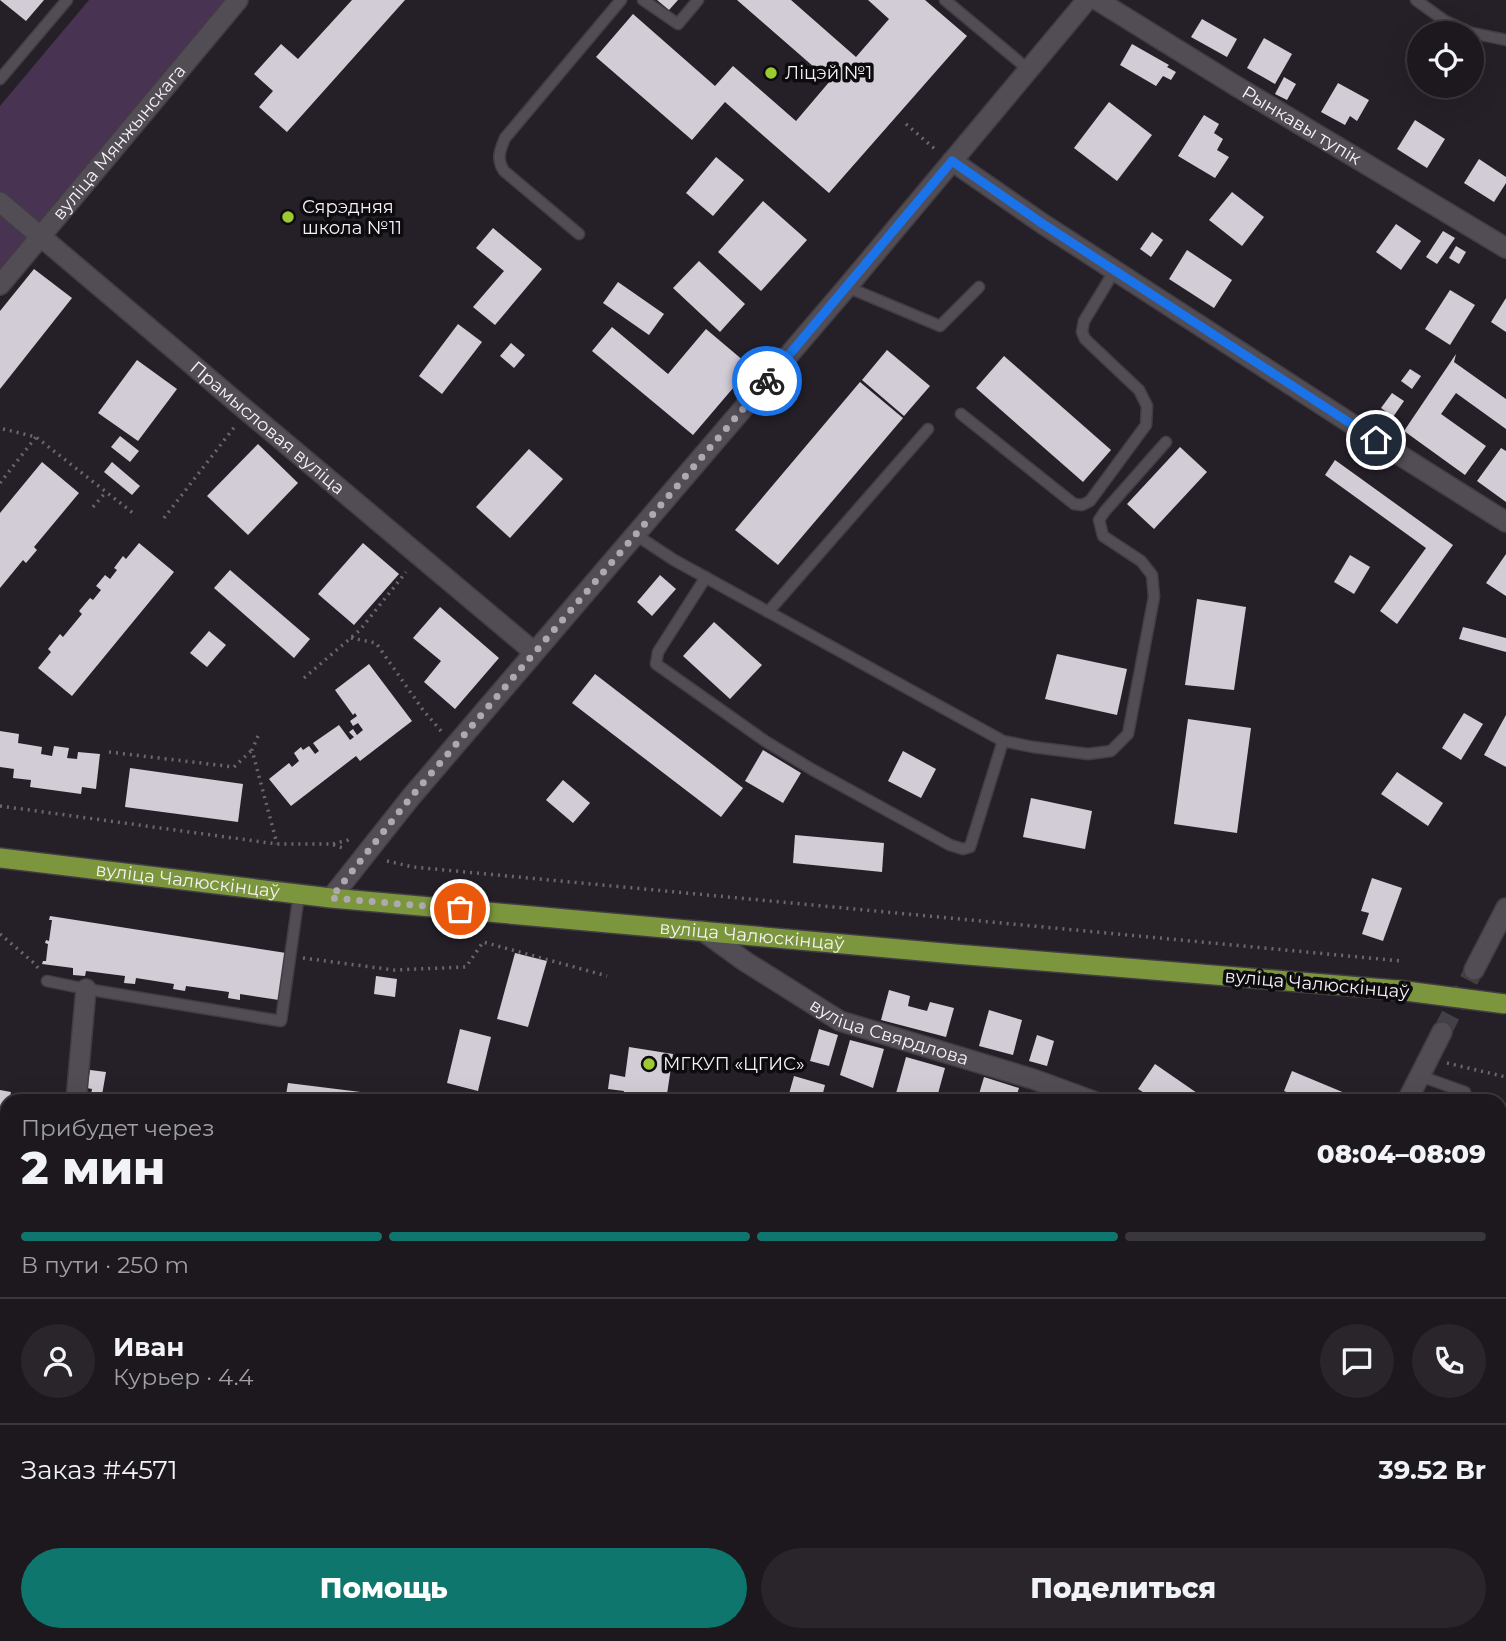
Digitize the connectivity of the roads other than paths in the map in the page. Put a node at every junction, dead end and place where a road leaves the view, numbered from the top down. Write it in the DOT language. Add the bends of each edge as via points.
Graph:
graph roads {
  1 [pos="66,0"];
  2 [pos="238,0"];
  3 [pos="621,0"];
  4 [pos="643,0"];
  5 [pos="698,0"];
  6 [pos="945,0"];
  7 [pos="1087,0"];
  8 [pos="1097,0"];
  9 [pos="1416,0"];
  10 [pos="1445,21"];
  11 [pos="1484,35"];
  12 [pos="1506,40"];
  13 [pos="1029,70"];
  14 [pos="0,79"];
  15 [pos="945,156"];
  16 [pos="0,202"];
  17 [pos="579,234"];
  18 [pos="40,235"];
  19 [pos="1506,248"];
  20 [pos="1115,270"];
  21 [pos="0,285"];
  22 [pos="847,287"];
  23 [pos="979,287"];
  24 [pos="961,414"];
  25 [pos="928,429"];
  26 [pos="1166,442"];
  27 [pos="1506,522"];
  28 [pos="636,535"];
  29 [pos="706,577"];
  30 [pos="768,612"];
  31 [pos="534,652"];
  32 [pos="1003,741"];
  33 [pos="0,858"];
  34 [pos="299,894"];
  35 [pos="331,898"];
  36 [pos="1506,908"];
  37 [pos="703,930"];
  38 [pos="1474,970"];
  39 [pos="47,981"];
  40 [pos="86,989"];
  41 [pos="1506,1004"];
  42 [pos="1442,1032"];
  43 [pos="1420,1076"];
  44 [pos="1465,1092"];
  45 [pos="77,1094"];
  46 [pos="1074,1094"];
  47 [pos="1411,1094"];
  1 -- 14 [label="lane"];
  2 -- 18 [label="street, вуліца Мянжынскага"];
  3 -- 17 [label="lane" via="505,138 499,151 504,171"];
  4 -- 5 [label="lane" via="678,24"];
  6 -- 13 [label="lane"];
  7 -- 13 [label="street"];
  8 -- 19 [label="street, Рынкавы тупік"];
  9 -- 10 [label="lane"];
  11 -- 12 [label="lane"];
  13 -- 15 [label="street"];
  15 -- 20 [label="street"];
  15 -- 22 [label="street"];
  16 -- 18 [label="street, Прамысловая вуліца"];
  18 -- 21 [label="street, вуліца Мянжынскага"];
  18 -- 31 [label="street, Прамысловая вуліца"];
  20 -- 24 [label="lane" via="1082,332 1139,390 1147,406 1146,425 1090,501 1074,504"];
  20 -- 27 [label="street"];
  22 -- 23 [label="lane" via="940,326"];
  22 -- 28 [label="street"];
  25 -- 30 [label="lane"];
  26 -- 32 [label="lane" via="1099,520 1103,536 1141,561 1152,575 1154,597 1128,734 1111,751 1088,754"];
  28 -- 29 [label="lane"];
  28 -- 31 [label="street"];
  29 -- 30 [label="lane"];
  29 -- 32 [label="lane" via="658,652 656,664 813,770 964,849 970,847"];
  30 -- 32 [label="lane"];
  31 -- 35 [label="street"];
  33 -- 34 [label="main road, вуліца Чалюскінцаў"];
  34 -- 35 [label="main road, вуліца Чалюскінцаў"];
  34 -- 40 [label="lane" via="281,1021"];
  35 -- 37 [label="main road, вуліца Чалюскінцаў"];
  36 -- 38 [label="street"];
  37 -- 41 [label="main road, вуліца Чалюскінцаў, bridge" via="1398,990"];
  37 -- 46 [label="street, вуліца Свярдлова" via="840,1021"];
  39 -- 40 [label="lane"];
  40 -- 45 [label="street"];
  42 -- 43 [label="street"];
  43 -- 44 [label="lane"];
  43 -- 47 [label="street"];
}
